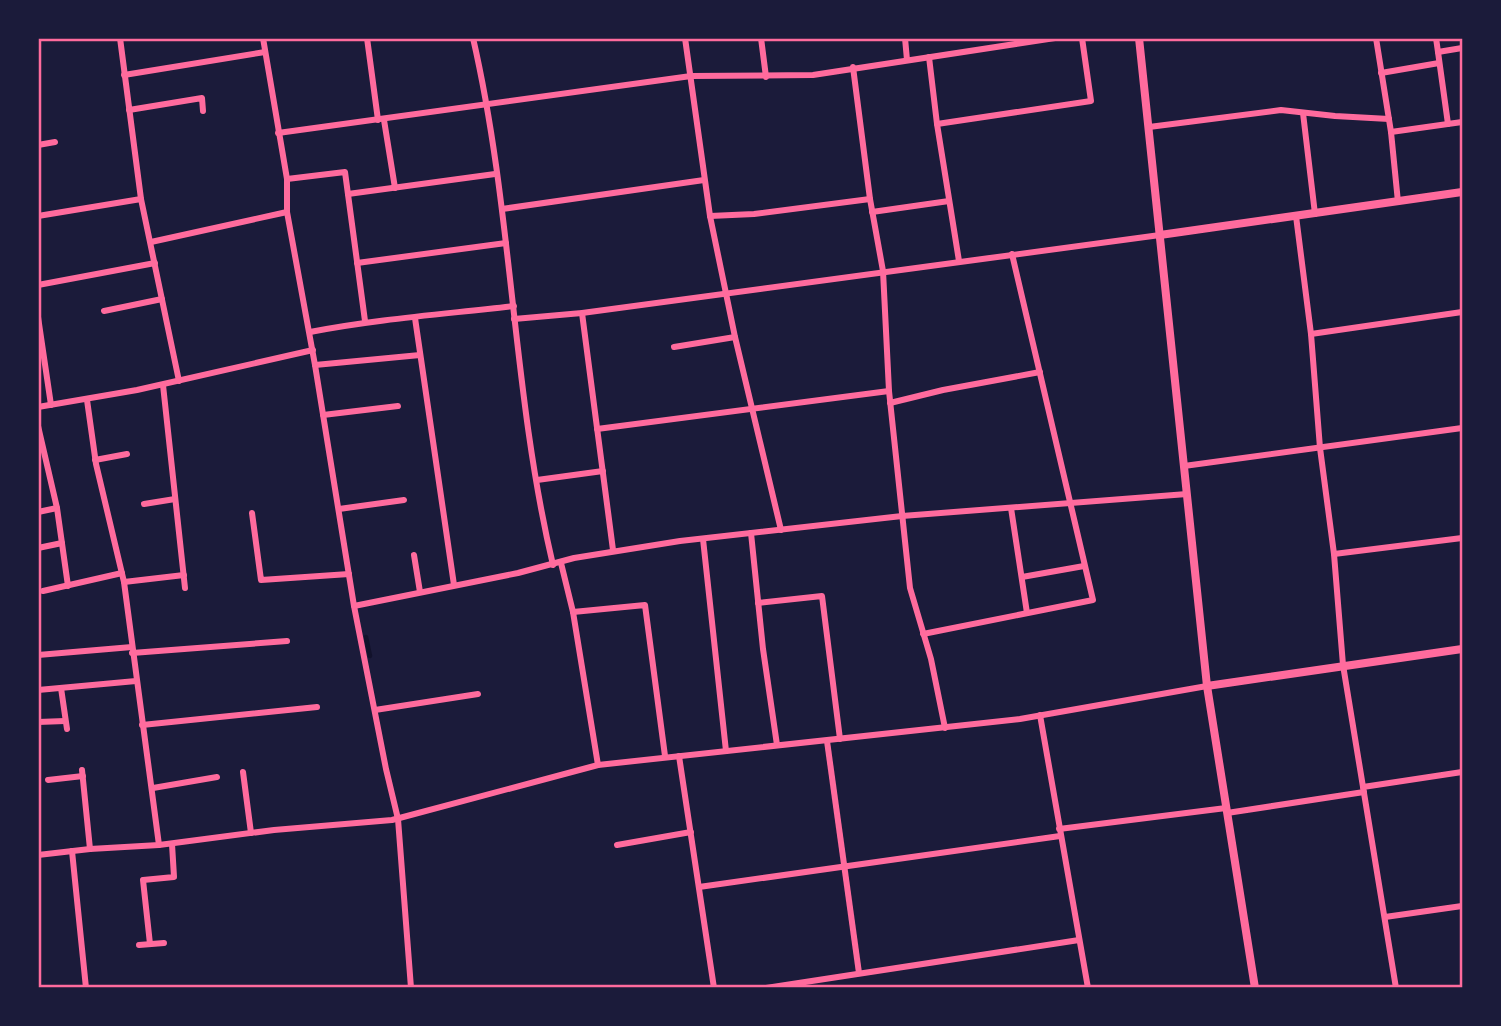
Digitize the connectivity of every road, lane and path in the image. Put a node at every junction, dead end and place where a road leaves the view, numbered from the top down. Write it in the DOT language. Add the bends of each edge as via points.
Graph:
graph roads {
  1 [pos="120,38"];
  2 [pos="263,38"];
  3 [pos="367,38"];
  4 [pos="473,38"];
  5 [pos="685,38"];
  6 [pos="761,38"];
  7 [pos="905,38"];
  8 [pos="1055,38"];
  9 [pos="1082,38"];
  10 [pos="1139,38"];
  11 [pos="1376,38"];
  12 [pos="1436,38"];
  13 [pos="1019,41"];
  14 [pos="1462,48"];
  15 [pos="265,52"];
  16 [pos="1438,52"];
  17 [pos="929,57"];
  18 [pos="907,60"];
  19 [pos="1439,63"];
  20 [pos="853,67"];
  21 [pos="1381,73"];
  22 [pos="124,75"];
  23 [pos="691,76"];
  24 [pos="766,77"];
  25 [pos="488,103"];
  26 [pos="129,110"];
  27 [pos="203,111"];
  28 [pos="1303,113"];
  29 [pos="1389,119"];
  30 [pos="381,120"];
  31 [pos="1462,122"];
  32 [pos="937,124"];
  33 [pos="1448,124"];
  34 [pos="1149,127"];
  35 [pos="1391,132"];
  36 [pos="278,133"];
  37 [pos="55,142"];
  38 [pos="38,145"];
  39 [pos="495,174"];
  40 [pos="287,179"];
  41 [pos="704,180"];
  42 [pos="395,188"];
  43 [pos="1462,192"];
  44 [pos="348,194"];
  45 [pos="141,199"];
  46 [pos="870,199"];
  47 [pos="949,201"];
  48 [pos="1398,202"];
  49 [pos="502,209"];
  50 [pos="288,212"];
  51 [pos="872,212"];
  52 [pos="1315,214"];
  53 [pos="38,216"];
  54 [pos="710,216"];
  55 [pos="1296,216"];
  56 [pos="1160,235"];
  57 [pos="150,242"];
  58 [pos="506,243"];
  59 [pos="1013,254"];
  60 [pos="959,261"];
  61 [pos="155,263"];
  62 [pos="357,263"];
  63 [pos="883,271"];
  64 [pos="38,285"];
  65 [pos="726,292"];
  66 [pos="162,299"];
  67 [pos="514,306"];
  68 [pos="104,311"];
  69 [pos="1462,312"];
  70 [pos="582,313"];
  71 [pos="38,317"];
  72 [pos="415,318"];
  73 [pos="514,319"];
  74 [pos="365,321"];
  75 [pos="310,332"];
  76 [pos="1311,334"];
  77 [pos="735,337"];
  78 [pos="674,347"];
  79 [pos="313,350"];
  80 [pos="420,355"];
  81 [pos="315,365"];
  82 [pos="1040,372"];
  83 [pos="179,381"];
  84 [pos="163,384"];
  85 [pos="889,391"];
  86 [pos="87,400"];
  87 [pos="890,402"];
  88 [pos="51,405"];
  89 [pos="398,406"];
  90 [pos="38,407"];
  91 [pos="753,410"];
  92 [pos="323,415"];
  93 [pos="38,426"];
  94 [pos="1462,428"];
  95 [pos="597,429"];
  96 [pos="1320,448"];
  97 [pos="41,450"];
  98 [pos="127,454"];
  99 [pos="95,460"];
  100 [pos="1184,466"];
  101 [pos="603,471"];
  102 [pos="537,480"];
  103 [pos="1187,494"];
  104 [pos="175,499"];
  105 [pos="404,500"];
  106 [pos="1072,502"];
  107 [pos="144,504"];
  108 [pos="57,508"];
  109 [pos="1011,508"];
  110 [pos="339,509"];
  111 [pos="38,512"];
  112 [pos="252,513"];
  113 [pos="902,516"];
  114 [pos="781,530"];
  115 [pos="751,533"];
  116 [pos="1462,538"];
  117 [pos="703,539"];
  118 [pos="62,543"];
  119 [pos="38,548"];
  120 [pos="613,550"];
  121 [pos="1334,554"];
  122 [pos="414,555"];
  123 [pos="557,564"];
  124 [pos="1084,566"];
  125 [pos="122,573"];
  126 [pos="349,574"];
  127 [pos="184,575"];
  128 [pos="1022,577"];
  129 [pos="124,582"];
  130 [pos="68,586"];
  131 [pos="454,586"];
  132 [pos="185,588"];
  133 [pos="43,591"];
  134 [pos="420,592"];
  135 [pos="758,603"];
  136 [pos="354,606"];
  137 [pos="573,612"];
  138 [pos="1027,613"];
  139 [pos="923,634"];
  140 [pos="287,640"];
  141 [pos="1462,649"];
  142 [pos="132,650"];
  143 [pos="38,656"];
  144 [pos="1343,665"];
  145 [pos="136,681"];
  146 [pos="1207,686"];
  147 [pos="61,688"];
  148 [pos="38,690"];
  149 [pos="478,694"];
  150 [pos="317,707"];
  151 [pos="375,710"];
  152 [pos="1040,715"];
  153 [pos="65,720"];
  154 [pos="38,722"];
  155 [pos="142,725"];
  156 [pos="945,728"];
  157 [pos="67,729"];
  158 [pos="841,739"];
  159 [pos="827,741"];
  160 [pos="777,745"];
  161 [pos="726,751"];
  162 [pos="665,756"];
  163 [pos="679,756"];
  164 [pos="598,765"];
  165 [pos="243,772"];
  166 [pos="1462,772"];
  167 [pos="217,777"];
  168 [pos="48,780"];
  169 [pos="153,788"];
  170 [pos="1363,789"];
  171 [pos="1227,810"];
  172 [pos="398,819"];
  173 [pos="691,832"];
  174 [pos="1059,832"];
  175 [pos="251,833"];
  176 [pos="172,844"];
  177 [pos="159,845"];
  178 [pos="617,845"];
  179 [pos="90,849"];
  180 [pos="72,851"];
  181 [pos="38,855"];
  182 [pos="845,866"];
  183 [pos="699,887"];
  184 [pos="1462,906"];
  185 [pos="1385,917"];
  186 [pos="1079,940"];
  187 [pos="164,943"];
  188 [pos="150,944"];
  189 [pos="139,945"];
  190 [pos="859,973"];
  191 [pos="86,988"];
  192 [pos="411,988"];
  193 [pos="713,988"];
  194 [pos="766,988"];
  195 [pos="1088,988"];
  196 [pos="1255,988"];
  197 [pos="1396,988"];
  1 -- 22 [label="street"];
  2 -- 15 [label="street"];
  3 -- 30 [label="street"];
  4 -- 25 [label="street"];
  5 -- 23 [label="street"];
  6 -- 24 [label="street"];
  7 -- 18 [label="street"];
  8 -- 13 [label="street"];
  9 -- 32 [label="street" via="1091,101"];
  10 -- 34 [label="street"];
  11 -- 21 [label="street"];
  12 -- 16 [label="street"];
  13 -- 17 [label="street"];
  14 -- 16 [label="street"];
  15 -- 22 [label="street"];
  15 -- 36 [label="street"];
  16 -- 19 [label="street"];
  17 -- 18 [label="street"];
  17 -- 32 [label="street"];
  18 -- 20 [label="street"];
  19 -- 21 [label="street"];
  19 -- 33 [label="street"];
  20 -- 24 [label="street"];
  20 -- 46 [label="street"];
  21 -- 29 [label="street"];
  22 -- 26 [label="street"];
  23 -- 24 [label="street"];
  23 -- 25 [label="street"];
  23 -- 41 [label="street"];
  25 -- 30 [label="street"];
  25 -- 39 [label="street"];
  26 -- 27 [label="street" via="202,98"];
  26 -- 45 [label="street"];
  28 -- 29 [label="street"];
  28 -- 34 [label="street" via="1257,111"];
  28 -- 52 [label="street"];
  29 -- 35 [label="street"];
  30 -- 36 [label="street"];
  30 -- 42 [label="street"];
  31 -- 33 [label="street"];
  32 -- 47 [label="street"];
  33 -- 35 [label="street"];
  34 -- 56 [label="street"];
  35 -- 48 [label="street"];
  36 -- 40 [label="street"];
  37 -- 38 [label="street"];
  39 -- 42 [label="street"];
  39 -- 49 [label="street"];
  40 -- 44 [label="street" via="345,172"];
  40 -- 50 [label="street"];
  41 -- 49 [label="street"];
  41 -- 54 [label="street"];
  42 -- 44 [label="street"];
  43 -- 48 [label="street"];
  44 -- 62 [label="street"];
  45 -- 53 [label="street"];
  45 -- 57 [label="street"];
  46 -- 51 [label="street"];
  46 -- 54 [label="street"];
  47 -- 51 [label="street"];
  47 -- 60 [label="street"];
  48 -- 52 [label="street"];
  49 -- 58 [label="street"];
  50 -- 57 [label="street"];
  50 -- 75 [label="street"];
  51 -- 63 [label="street"];
  52 -- 55 [label="street"];
  54 -- 65 [label="street"];
  55 -- 56 [label="street"];
  55 -- 76 [label="street"];
  56 -- 59 [label="street"];
  56 -- 100 [label="street"];
  57 -- 61 [label="street"];
  58 -- 62 [label="street"];
  58 -- 67 [label="street"];
  59 -- 60 [label="street"];
  59 -- 82 [label="street"];
  60 -- 63 [label="street"];
  61 -- 64 [label="street"];
  61 -- 66 [label="street"];
  62 -- 74 [label="street"];
  63 -- 65 [label="street"];
  63 -- 85 [label="street"];
  65 -- 70 [label="street"];
  65 -- 77 [label="street"];
  66 -- 68 [label="street"];
  66 -- 83 [label="street"];
  67 -- 72 [label="street"];
  67 -- 73 [label="street"];
  69 -- 76 [label="street"];
  70 -- 73 [label="street"];
  70 -- 95 [label="street"];
  71 -- 88 [label="street"];
  72 -- 74 [label="street"];
  72 -- 80 [label="street"];
  73 -- 102 [label="street"];
  74 -- 75 [label="street"];
  75 -- 79 [label="street"];
  76 -- 96 [label="street"];
  77 -- 78 [label="street"];
  77 -- 91 [label="street"];
  79 -- 81 [label="street"];
  79 -- 83 [label="street"];
  80 -- 81 [label="street"];
  80 -- 131 [label="street"];
  81 -- 92 [label="street"];
  82 -- 87 [label="street"];
  82 -- 106 [label="street"];
  83 -- 84 [label="street"];
  84 -- 86 [label="street"];
  84 -- 104 [label="street"];
  85 -- 87 [label="street"];
  85 -- 91 [label="street"];
  86 -- 88 [label="street"];
  86 -- 99 [label="street"];
  87 -- 113 [label="street"];
  88 -- 90 [label="street"];
  89 -- 92 [label="street"];
  91 -- 95 [label="street"];
  91 -- 114 [label="street"];
  92 -- 110 [label="street"];
  93 -- 97 [label="street"];
  94 -- 96 [label="street"];
  95 -- 101 [label="street"];
  96 -- 100 [label="street"];
  96 -- 121 [label="street"];
  97 -- 108 [label="street"];
  98 -- 99 [label="street"];
  99 -- 125 [label="street"];
  100 -- 103 [label="street"];
  101 -- 102 [label="street"];
  101 -- 120 [label="street"];
  102 -- 123 [label="street" via="542,517"];
  103 -- 106 [label="street"];
  103 -- 146 [label="street"];
  104 -- 107 [label="street"];
  104 -- 127 [label="street"];
  105 -- 110 [label="street"];
  106 -- 109 [label="street"];
  106 -- 124 [label="street"];
  108 -- 111 [label="street"];
  108 -- 118 [label="street"];
  109 -- 113 [label="street"];
  109 -- 128 [label="street"];
  110 -- 126 [label="street"];
  112 -- 126 [label="street" via="261,580"];
  113 -- 114 [label="street"];
  113 -- 139 [label="street" via="910,588"];
  114 -- 115 [label="street"];
  115 -- 117 [label="street"];
  115 -- 135 [label="street"];
  116 -- 121 [label="street"];
  117 -- 120 [label="street"];
  117 -- 161 [label="street"];
  118 -- 119 [label="street"];
  118 -- 130 [label="street"];
  120 -- 123 [label="street"];
  121 -- 144 [label="street"];
  122 -- 134 [label="street"];
  123 -- 131 [label="street"];
  123 -- 137 [label="street"];
  124 -- 128 [label="street"];
  124 -- 138 [label="street" via="1093,600"];
  125 -- 129 [label="street"];
  125 -- 130 [label="street"];
  126 -- 136 [label="street"];
  127 -- 129 [label="street"];
  127 -- 132 [label="street"];
  128 -- 138 [label="street"];
  129 -- 142 [label="street"];
  130 -- 133 [label="street"];
  131 -- 134 [label="street"];
  134 -- 136 [label="street"];
  135 -- 158 [label="street" via="822,596"];
  135 -- 160 [label="street"];
  136 -- 151 [label="street"];
  137 -- 162 [label="street" via="645,605"];
  137 -- 164 [label="street"];
  138 -- 139 [label="street"];
  139 -- 156 [label="street"];
  140 -- 142 [label="street"];
  141 -- 144 [label="street"];
  142 -- 143 [label="street"];
  142 -- 145 [label="street"];
  144 -- 146 [label="street"];
  144 -- 170 [label="street"];
  145 -- 147 [label="street"];
  145 -- 155 [label="street"];
  146 -- 152 [label="street"];
  146 -- 171 [label="street"];
  147 -- 148 [label="street"];
  147 -- 153 [label="street"];
  149 -- 151 [label="street"];
  150 -- 155 [label="street"];
  151 -- 172 [label="street"];
  152 -- 156 [label="street"];
  152 -- 174 [label="street"];
  153 -- 154 [label="street"];
  153 -- 157 [label="street"];
  155 -- 169 [label="street"];
  156 -- 158 [label="street"];
  158 -- 159 [label="street"];
  159 -- 160 [label="street"];
  159 -- 182 [label="street"];
  160 -- 161 [label="street"];
  161 -- 163 [label="street"];
  162 -- 163 [label="street"];
  162 -- 164 [label="street"];
  163 -- 173 [label="street"];
  164 -- 172 [label="street"];
  165 -- 175 [label="street"];
  166 -- 170 [label="street"];
  167 -- 169 [label="street"];
  168 -- 179 [label="street" via="82,773"];
  169 -- 177 [label="street"];
  170 -- 171 [label="street"];
  170 -- 185 [label="street"];
  171 -- 174 [label="street"];
  171 -- 196 [label="street"];
  172 -- 175 [label="street"];
  172 -- 192 [label="street"];
  173 -- 178 [label="street"];
  173 -- 183 [label="street"];
  174 -- 182 [label="street"];
  174 -- 186 [label="street"];
  175 -- 176 [label="street"];
  176 -- 177 [label="street"];
  176 -- 188 [label="street" via="174,877 144,880"];
  177 -- 179 [label="street"];
  179 -- 180 [label="street"];
  180 -- 181 [label="street"];
  180 -- 191 [label="street"];
  182 -- 183 [label="street"];
  182 -- 190 [label="street"];
  183 -- 193 [label="street"];
  184 -- 185 [label="street"];
  185 -- 197 [label="street"];
  186 -- 190 [label="street"];
  186 -- 195 [label="street"];
  187 -- 188 [label="street"];
  188 -- 189 [label="street"];
  190 -- 194 [label="street"];
}
